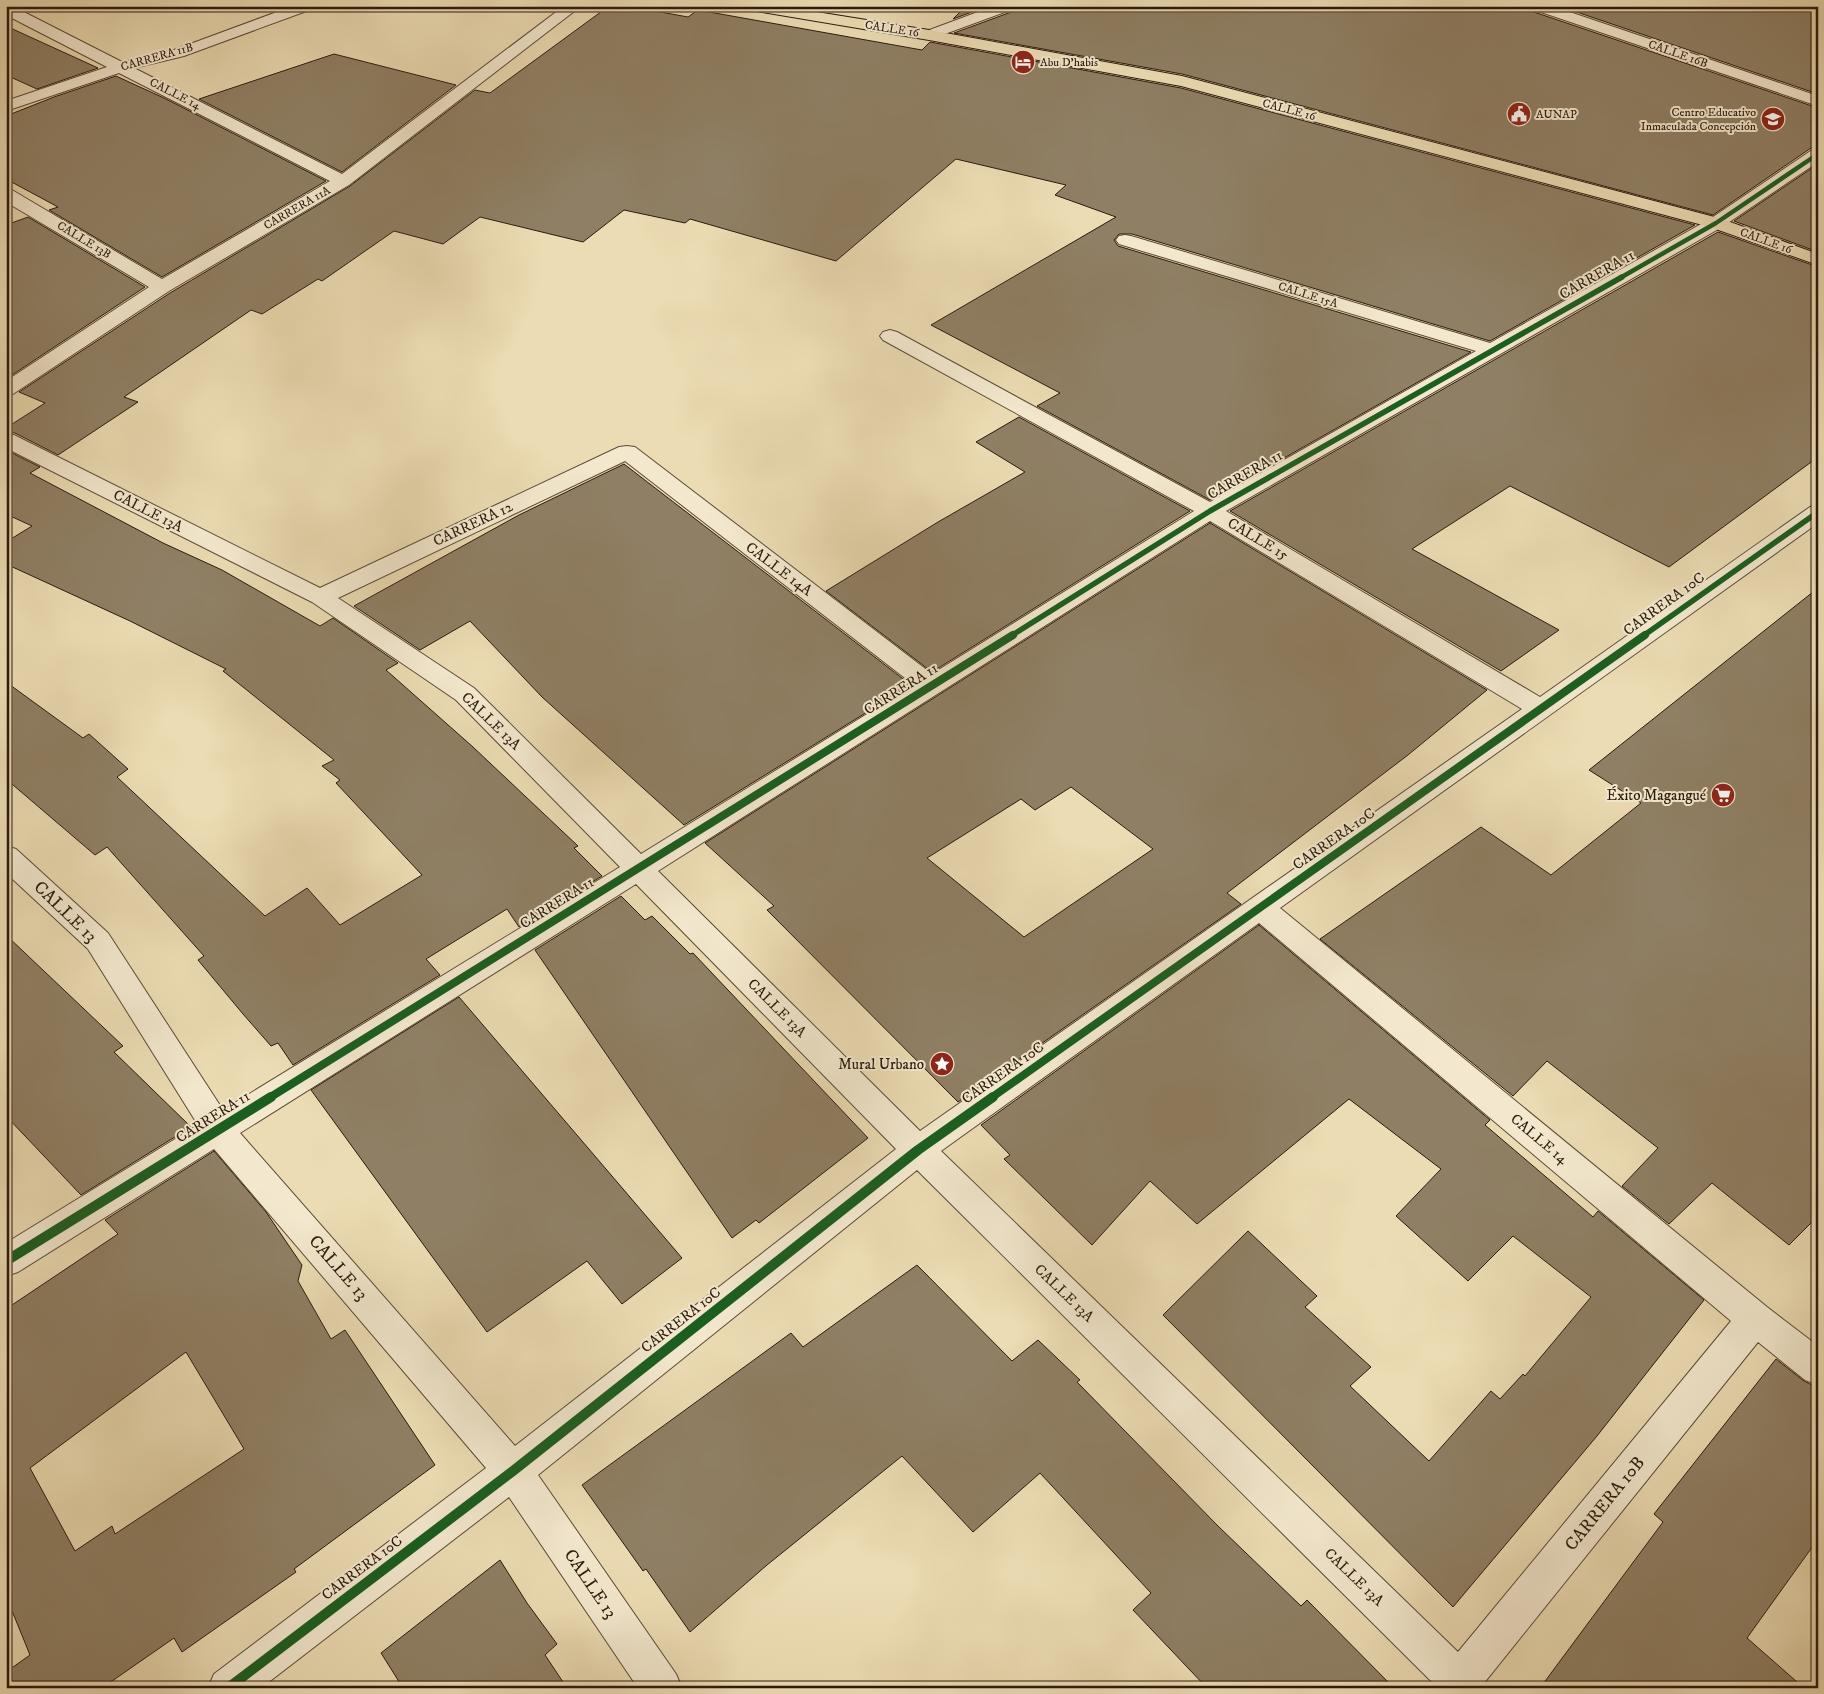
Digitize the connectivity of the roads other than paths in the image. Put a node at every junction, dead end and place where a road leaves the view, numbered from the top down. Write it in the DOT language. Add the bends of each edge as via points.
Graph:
graph roads {
  1 [pos="307,6"];
  2 [pos="574,6"];
  3 [pos="750,6"];
  4 [pos="1008,6"];
  5 [pos="1537,6"];
  6 [pos="6,9"];
  7 [pos="928,35"];
  8 [pos="121,67"];
  9 [pos="1818,101"];
  10 [pos="6,106"];
  11 [pos="1818,154"];
  12 [pos="343,181"];
  13 [pos="6,194"];
  14 [pos="1716,223"];
  15 [pos="1125,240"];
  16 [pos="1818,260"];
  17 [pos="162,287"];
  18 [pos="890,336"];
  19 [pos="1492,350"];
  20 [pos="6,390"];
  21 [pos="6,440"];
  22 [pos="627,452"];
  23 [pos="1210,511"];
  24 [pos="1818,512"];
  25 [pos="320,596"];
  26 [pos="932,686"];
  27 [pos="1542,709"];
  28 [pos="6,856"];
  29 [pos="639,869"];
  30 [pos="1260,909"];
  31 [pos="218,1130"];
  32 [pos="918,1150"];
  33 [pos="6,1261"];
  34 [pos="1755,1319"];
  35 [pos="1818,1368"];
  36 [pos="513,1471"];
  37 [pos="1460,1686"];
  38 [pos="228,1688"];
  39 [pos="662,1688"];
  1 -- 8 [label="street, CARRERA 11B" via="179,53"];
  2 -- 12 [label="street, CARRERA 11A"];
  3 -- 7 [label="main road, CALLE 16"];
  4 -- 7 [label="street"];
  5 -- 9 [label="street, CALLE 16B"];
  6 -- 8 [label="street, CALLE 14"];
  7 -- 14 [label="main road, CALLE 16" via="1182,81"];
  8 -- 10 [label="street, CARRERA 11B"];
  8 -- 12 [label="street, CALLE 14"];
  11 -- 14 [label="street, CARRERA 11"];
  12 -- 17 [label="street, CARRERA 11A"];
  13 -- 17 [label="street, CALLE 13B"];
  14 -- 16 [label="main road, CALLE 16"];
  14 -- 19 [label="street, CARRERA 11"];
  15 -- 19 [label="street, CALLE 15A"];
  17 -- 20 [label="street, CARRERA 11A"];
  18 -- 23 [label="street, CALLE 15"];
  19 -- 23 [label="street, CARRERA 11"];
  21 -- 25 [label="street, CALLE 13A"];
  22 -- 25 [label="street, CARRERA 12"];
  22 -- 26 [label="street, CALLE 14A"];
  23 -- 26 [label="street, CARRERA 11"];
  23 -- 27 [label="street, CALLE 15"];
  24 -- 27 [label="street, CARRERA 10C"];
  25 -- 29 [label="street, CALLE 13A" via="466,694"];
  26 -- 29 [label="street, CARRERA 11"];
  27 -- 30 [label="street, CARRERA 10C"];
  28 -- 31 [label="street, CALLE 13" via="98,941"];
  29 -- 31 [label="street, CARRERA 11"];
  29 -- 32 [label="street, CALLE 13A"];
  30 -- 32 [label="street, CARRERA 10C"];
  30 -- 34 [label="street, CALLE 14"];
  31 -- 33 [label="street, CARRERA 11"];
  31 -- 36 [label="street, CALLE 13"];
  32 -- 36 [label="street, CARRERA 10C"];
  32 -- 37 [label="street, CALLE 13A"];
  34 -- 35 [label="street, CALLE 14"];
  34 -- 37 [label="street, CARRERA 10B"];
  36 -- 38 [label="street, CARRERA 10C"];
  36 -- 39 [label="street, CALLE 13"];
}
